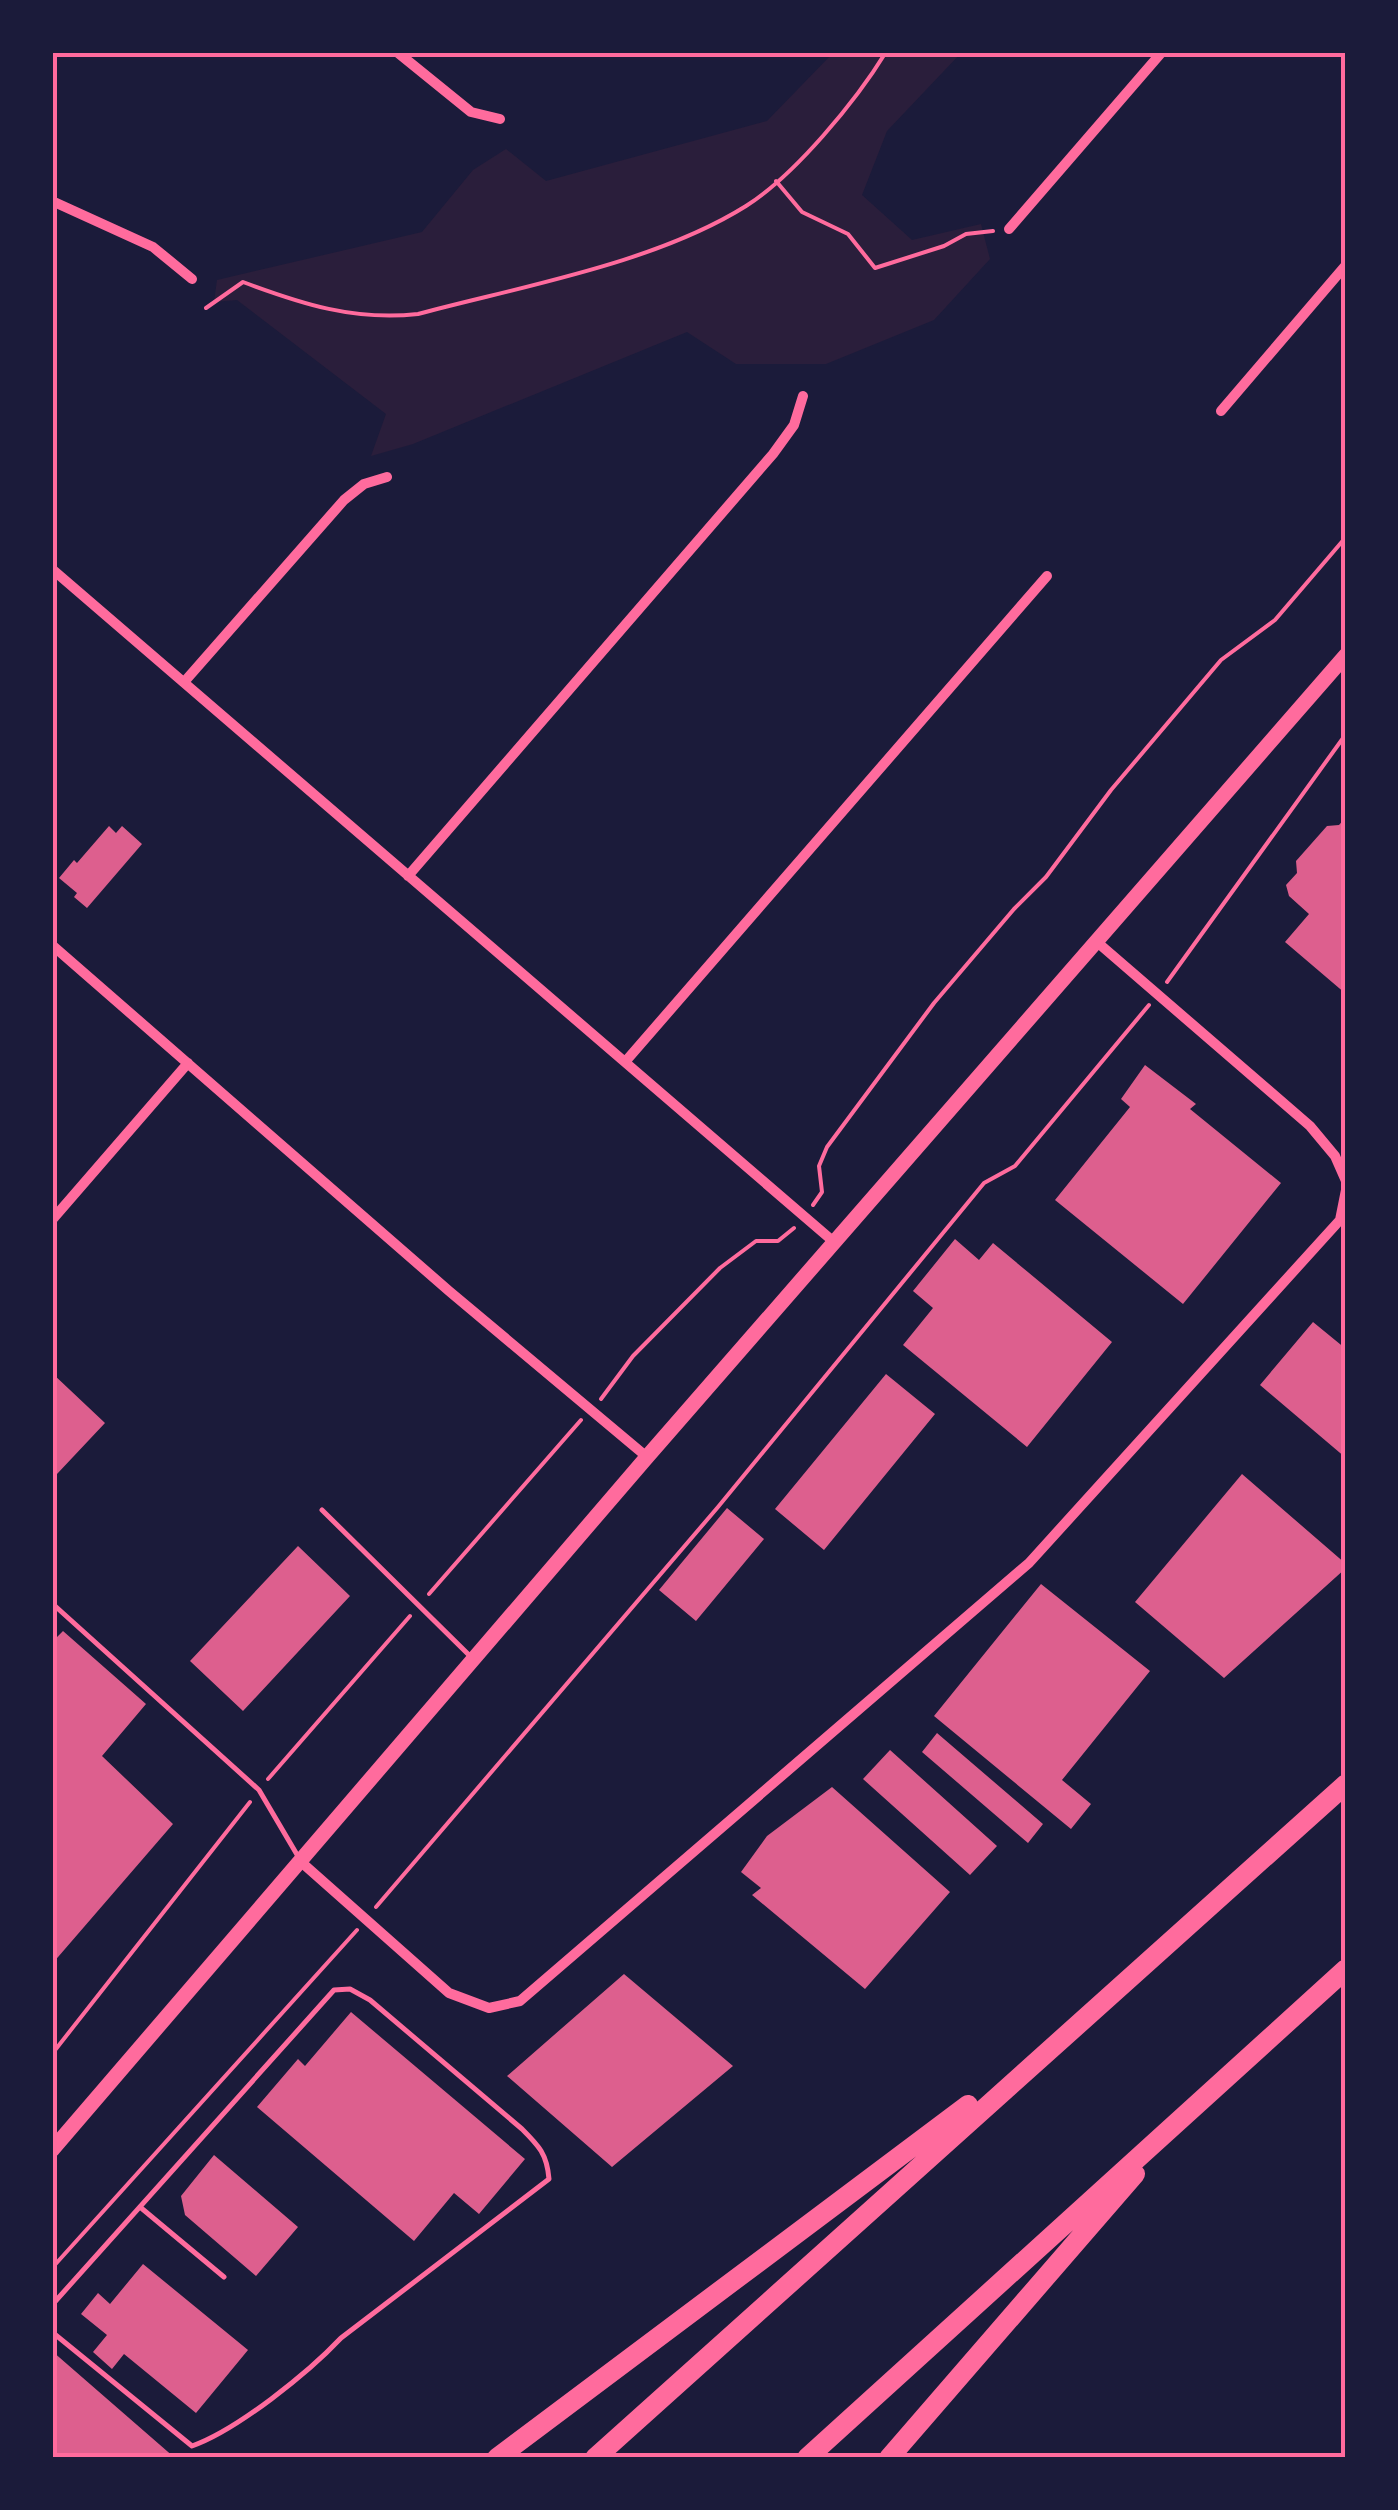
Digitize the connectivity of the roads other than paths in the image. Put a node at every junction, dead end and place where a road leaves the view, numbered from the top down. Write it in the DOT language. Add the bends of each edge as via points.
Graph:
graph roads {
  1 [pos="397,52"];
  2 [pos="1162,52"];
  3 [pos="500,120"];
  4 [pos="52,201"];
  5 [pos="1009,228"];
  6 [pos="1346,265"];
  7 [pos="192,278"];
  8 [pos="804,396"];
  9 [pos="1221,411"];
  10 [pos="387,477"];
  11 [pos="52,569"];
  12 [pos="1047,576"];
  13 [pos="1346,655"];
  14 [pos="185,682"];
  15 [pos="408,876"];
  16 [pos="1097,942"];
  17 [pos="52,944"];
  18 [pos="625,1062"];
  19 [pos="188,1063"];
  20 [pos="1346,1181"];
  21 [pos="1346,1190"];
  22 [pos="52,1220"];
  23 [pos="834,1242"];
  24 [pos="646,1457"];
  25 [pos="322,1510"];
  26 [pos="52,1610"];
  27 [pos="474,1659"];
  28 [pos="1346,1784"];
  29 [pos="300,1861"];
  30 [pos="1346,1969"];
  31 [pos="1078,2023"];
  32 [pos="1195,2104"];
  33 [pos="52,2150"];
  34 [pos="140,2207"];
  35 [pos="224,2278"];
  36 [pos="52,2305"];
  37 [pos="52,2332"];
  38 [pos="498,2458"];
  39 [pos="595,2458"];
  40 [pos="807,2458"];
  41 [pos="889,2458"];
  1 -- 3 [label="street" via="471,112"];
  2 -- 5 [label="street"];
  4 -- 7 [label="street" via="153,247"];
  6 -- 9 [label="street"];
  8 -- 15 [label="street" via="794,426 773,454"];
  10 -- 14 [label="street" via="344,500"];
  11 -- 14 [label="street"];
  12 -- 18 [label="street"];
  13 -- 16 [label="main road"];
  14 -- 15 [label="street"];
  15 -- 18 [label="street"];
  16 -- 20 [label="street" via="1310,1126"];
  16 -- 23 [label="main road"];
  17 -- 19 [label="street"];
  18 -- 23 [label="street"];
  19 -- 22 [label="street"];
  19 -- 24 [label="street"];
  21 -- 29 [label="street" via="1340,1220 1030,1563 520,2001 489,2008 449,1993"];
  23 -- 24 [label="main road"];
  24 -- 27 [label="main road"];
  25 -- 27 [label="lane"];
  26 -- 29 [label="lane" via="69,1618 259,1790"];
  27 -- 29 [label="main road"];
  28 -- 31 [label="highway"];
  29 -- 33 [label="main road"];
  30 -- 32 [label="highway"];
  31 -- 38 [label="highway"];
  31 -- 39 [label="highway"];
  32 -- 40 [label="highway"];
  32 -- 41 [label="highway"];
  34 -- 35 [label="lane"];
  34 -- 36 [label="lane"];
  34 -- 37 [label="lane" via="334,1990 350,1989 370,2000 522,2129 548,2162 549,2179 341,2338 311,2369 192,2446"];
}
